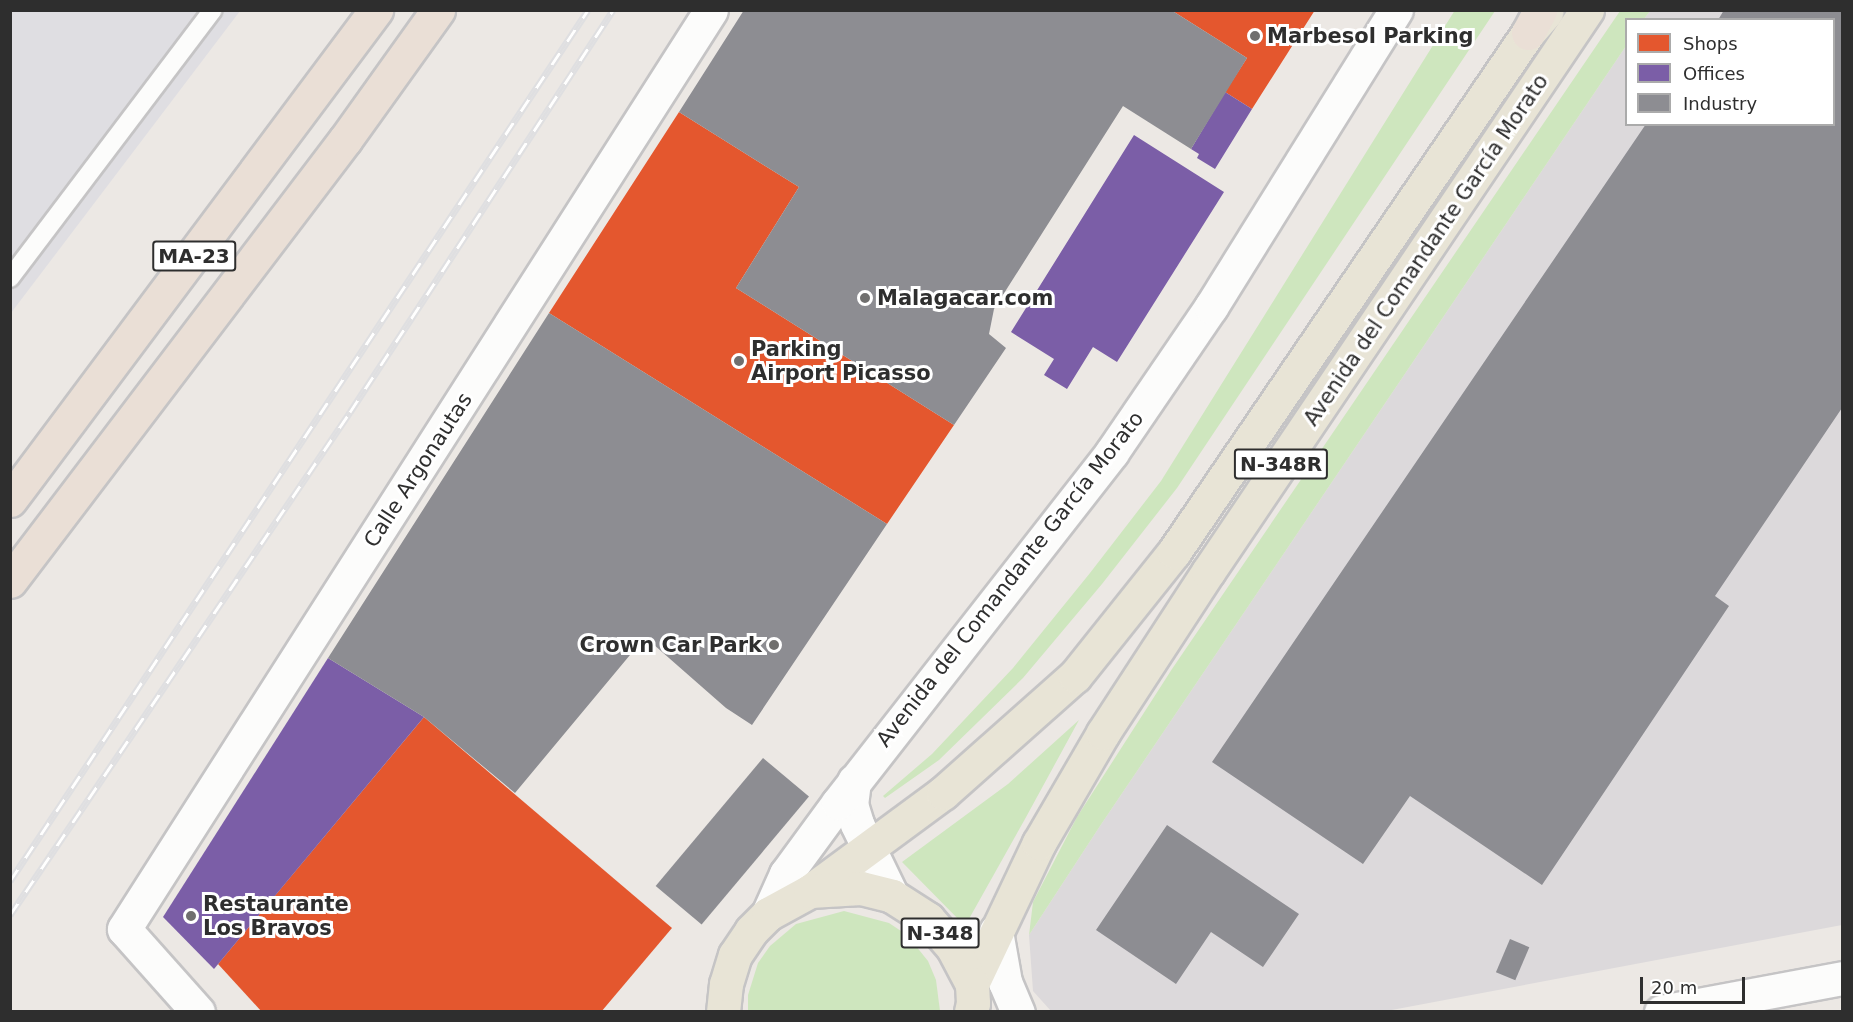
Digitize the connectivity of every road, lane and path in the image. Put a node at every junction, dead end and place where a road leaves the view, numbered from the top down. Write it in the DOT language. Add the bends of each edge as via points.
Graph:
graph roads {
  1 [pos="213,10"];
  2 [pos="376,10"];
  3 [pos="438,10"];
  4 [pos="711,10"];
  5 [pos="1396,10"];
  6 [pos="1587,10"];
  7 [pos="1539,18"];
  8 [pos="10,278"];
  9 [pos="10,500"];
  10 [pos="10,581"];
  11 [pos="854,781"];
  12 [pos="869,848"];
  13 [pos="810,891"];
  14 [pos="892,896"];
  15 [pos="768,914"];
  16 [pos="996,931"];
  17 [pos="1842,978"];
  18 [pos="974,1003"];
  19 [pos="198,1011"];
  20 [pos="723,1011"];
  21 [pos="1018,1011"];
  22 [pos="1662,1011"];
  1 -- 8 [label="lane"];
  2 -- 9 [label="highway, MA-23"];
  3 -- 10 [label="highway, MA-23" via="338,149"];
  4 -- 19 [label="street, Calle Argonautas" via="124,929"];
  5 -- 11 [label="street, Avenida del Comandante García Morato" via="1211,307 1106,462"];
  6 -- 16 [label="main road, Avenida del Comandante García Morato / N-348R" via="1103,733 1039,843"];
  7 -- 12 [label="main road, Avenida del Comandante García Morato / N-348R" via="1174,552 1083,667 943,793"];
  11 -- 12 [label="street" via="852,804"];
  11 -- 15 [label="street, Avenida del Comandante García Morato" via="786,874"];
  12 -- 13 [label="main road, Avenida del Comandante García Morato"];
  12 -- 14 [label="street"];
  13 -- 14 [label="main road, N-348" via="861,888"];
  13 -- 15 [label="main road, N-348"];
  14 -- 18 [label="main road, N-348" via="928,919 953,948"];
  15 -- 20 [label="main road, N-348" via="735,955"];
  16 -- 18 [label="main road, Avenida del Comandante García Morato / N-348R"];
  16 -- 21 [label="street" via="1005,982"];
  17 -- 22 [label="street"];
}
